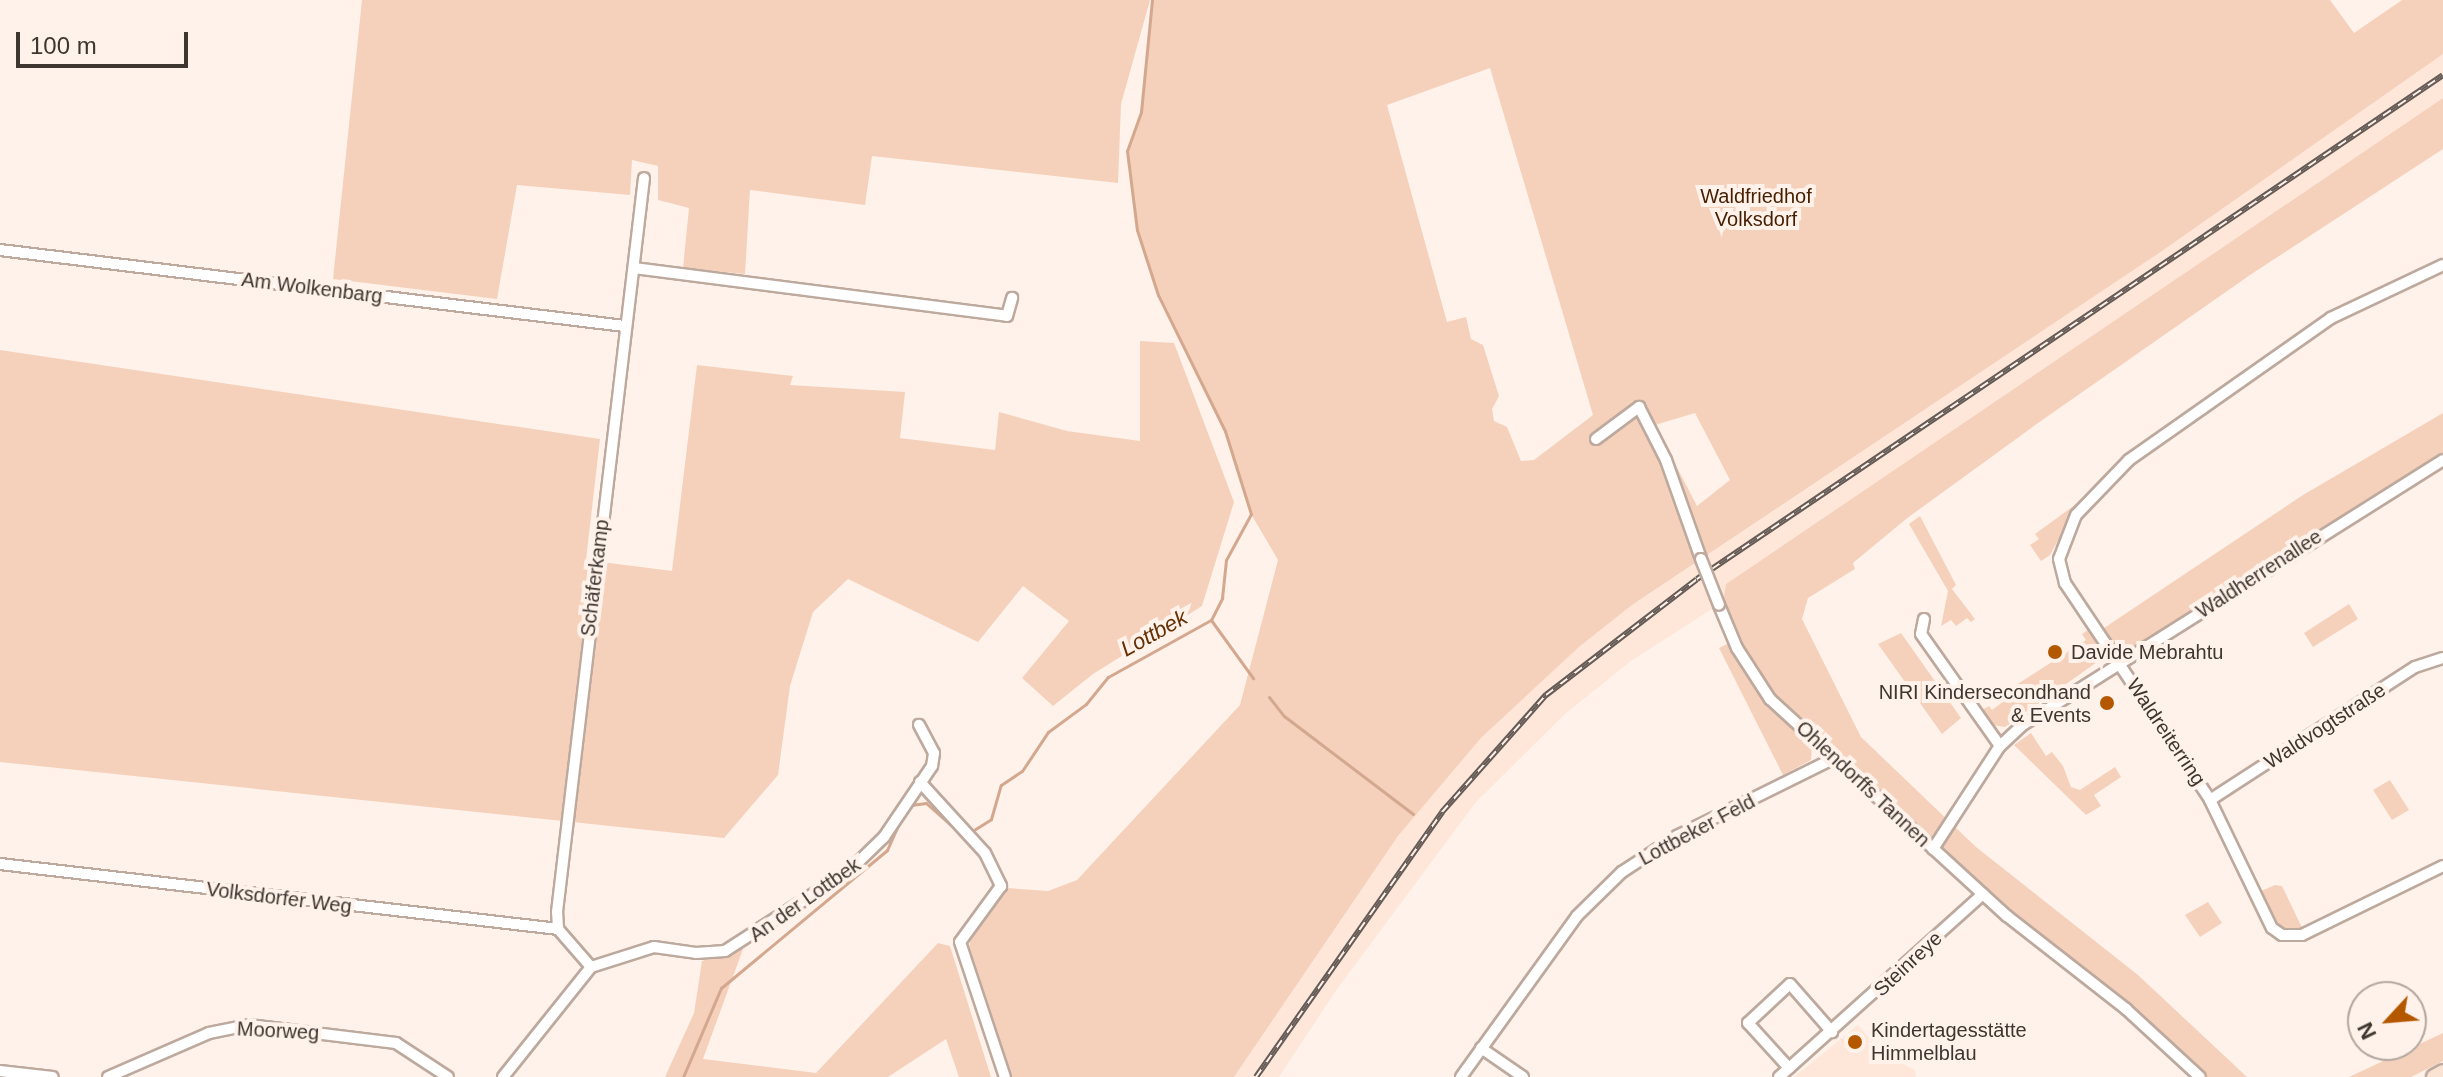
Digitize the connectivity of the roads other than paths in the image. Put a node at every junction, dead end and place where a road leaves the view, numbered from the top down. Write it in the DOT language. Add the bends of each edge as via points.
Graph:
graph roads {
  1 [pos="644,178"];
  2 [pos="0,250"];
  3 [pos="2443,265"];
  4 [pos="634,268"];
  5 [pos="1012,298"];
  6 [pos="624,326"];
  7 [pos="1596,439"];
  8 [pos="2443,460"];
  9 [pos="1924,619"];
  10 [pos="2443,658"];
  11 [pos="2120,664"];
  12 [pos="919,725"];
  13 [pos="2000,746"];
  14 [pos="1835,758"];
  15 [pos="920,782"];
  16 [pos="2210,800"];
  17 [pos="1933,849"];
  18 [pos="0,864"];
  19 [pos="2443,866"];
  20 [pos="1983,894"];
  21 [pos="558,929"];
  22 [pos="591,967"];
  23 [pos="1832,1032"];
  24 [pos="1481,1048"];
  25 [pos="1789,1068"];
  26 [pos="0,1071"];
  27 [pos="2443,1072"];
  28 [pos="53,1077"];
  29 [pos="108,1077"];
  30 [pos="448,1077"];
  31 [pos="503,1077"];
  32 [pos="1005,1077"];
  33 [pos="1461,1077"];
  34 [pos="1523,1077"];
  35 [pos="1779,1077"];
  36 [pos="2200,1077"];
  37 [pos="2434,1077"];
  1 -- 4 [label="street, Schäferkamp"];
  2 -- 6 [label="street, Am Wolkenbarg"];
  3 -- 11 [label="street, Waldreiterring" via="2331,318 2141,451 2081,508 2063,539 2060,570"];
  4 -- 5 [label="street" via="1007,316"];
  4 -- 6 [label="street, Schäferkamp"];
  6 -- 21 [label="street, Schäferkamp"];
  7 -- 14 [label="street, Ohlendorffs Tannen, bridge" via="1639,407 1666,460 1737,648 1770,699"];
  8 -- 11 [label="street, Waldherrenallee"];
  9 -- 13 [label="street" via="1921,634"];
  10 -- 16 [label="street, Waldvogtstraße" via="2415,667"];
  11 -- 13 [label="street, Waldherrenallee" via="2024,724"];
  11 -- 16 [label="street, Waldreiterring"];
  12 -- 15 [label="street, An der Lottbek" via="934,753"];
  13 -- 17 [label="street, Waldherrenallee"];
  14 -- 17 [label="street, Ohlendorffs Tannen"];
  14 -- 24 [label="street, Lottbeker Feld" via="1677,836 1622,872 1577,916"];
  15 -- 22 [label="street, An der Lottbek" via="867,855 744,942 709,953 654,947"];
  15 -- 32 [label="street" via="968,832 992,863 1001,886 960,942"];
  16 -- 19 [label="street, Waldreiterring" via="2267,921 2282,935 2308,933"];
  17 -- 20 [label="street, Ohlendorffs Tannen"];
  18 -- 21 [label="street, Volksdorfer Weg"];
  20 -- 23 [label="street, Steinreye"];
  20 -- 36 [label="street, Ohlendorffs Tannen" via="2126,1009"];
  21 -- 22 [label="street"];
  22 -- 31 [label="street"];
  23 -- 25 [label="street, Steinreye"];
  23 -- 25 [label="street" via="1790,984 1748,1023"];
  24 -- 33 [label="street, Lottbeker Feld"];
  24 -- 34 [label="street"];
  25 -- 35 [label="street, Steinreye"];
  26 -- 28 [label="street"];
  27 -- 37 [label="main road"];
  29 -- 30 [label="street, Moorweg" via="209,1033 249,1025 396,1043"];
}
